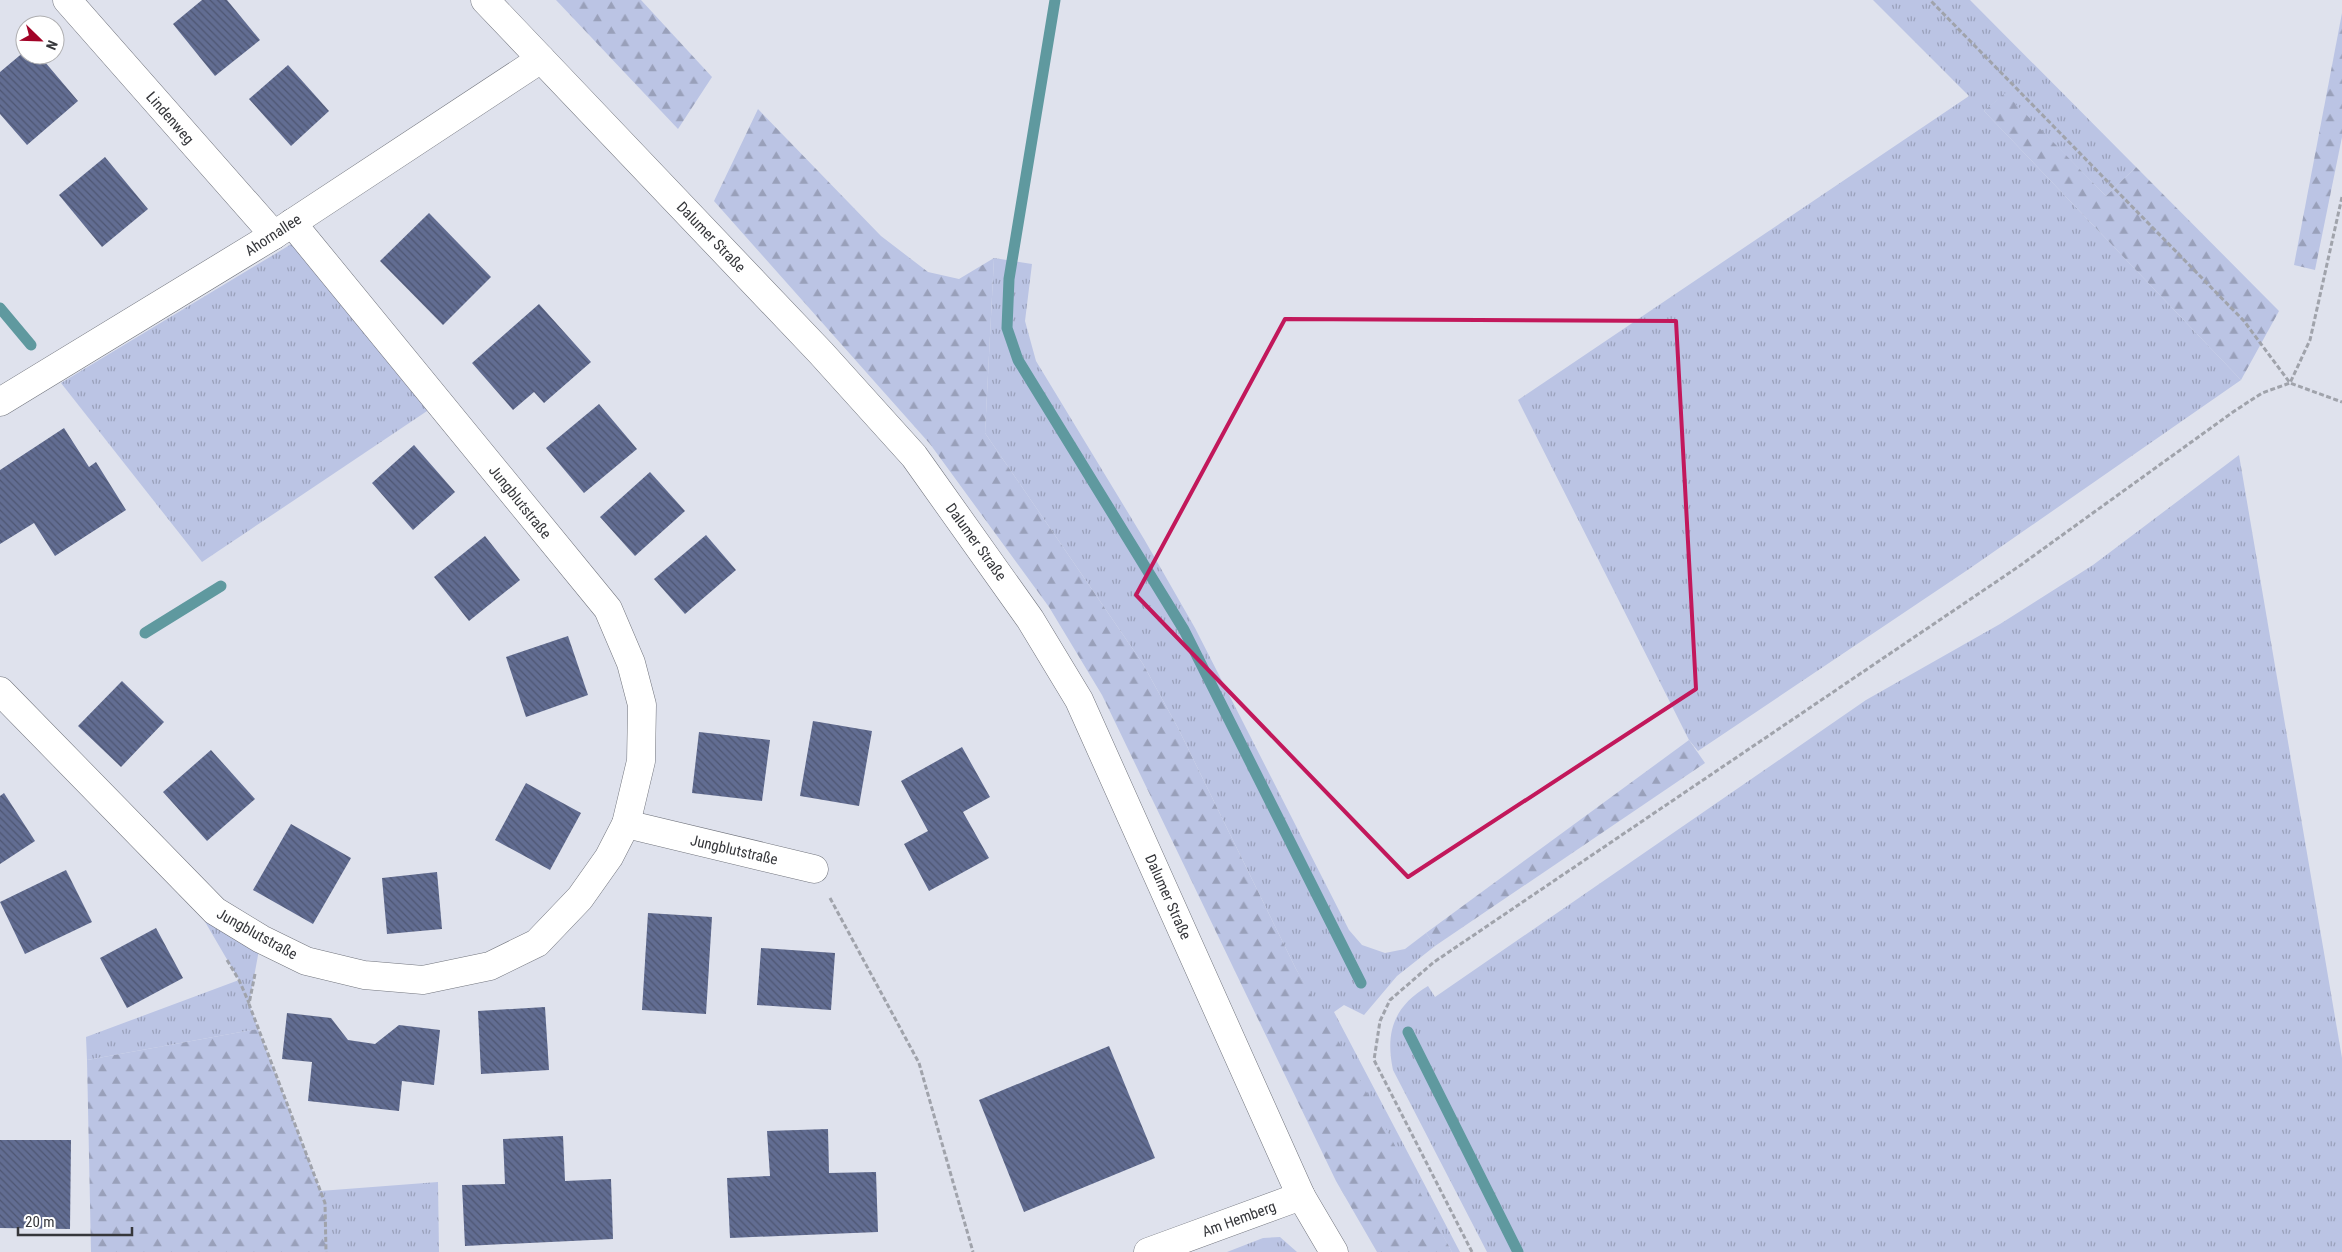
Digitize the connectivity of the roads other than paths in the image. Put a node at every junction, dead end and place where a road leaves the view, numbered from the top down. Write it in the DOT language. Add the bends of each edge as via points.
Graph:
graph roads {
  1 [pos="67,0"];
  2 [pos="486,0"];
  3 [pos="541,59"];
  4 [pos="283,229"];
  5 [pos="0,402"];
  6 [pos="0,691"];
  7 [pos="626,824"];
  8 [pos="814,869"];
  9 [pos="1301,1196"];
  10 [pos="1148,1252"];
  11 [pos="1334,1252"];
  1 -- 4 [label="street, Lindenweg"];
  2 -- 3 [label="street, Dalumer Straße"];
  3 -- 4 [label="street, Ahornallee"];
  3 -- 9 [label="street, Dalumer Straße" via="821,353 914,456 1030,618 1079,700"];
  4 -- 5 [label="street, Ahornallee"];
  4 -- 7 [label="street, Jungblutstraße" via="608,609 631,664 642,705 641,761"];
  6 -- 7 [label="street, Jungblutstraße" via="215,911 306,961 364,975 423,980 490,966 537,943 580,898"];
  7 -- 8 [label="street, Jungblutstraße"];
  9 -- 10 [label="street, Am Hemberg"];
  9 -- 11 [label="street, Dalumer Straße"];
}
